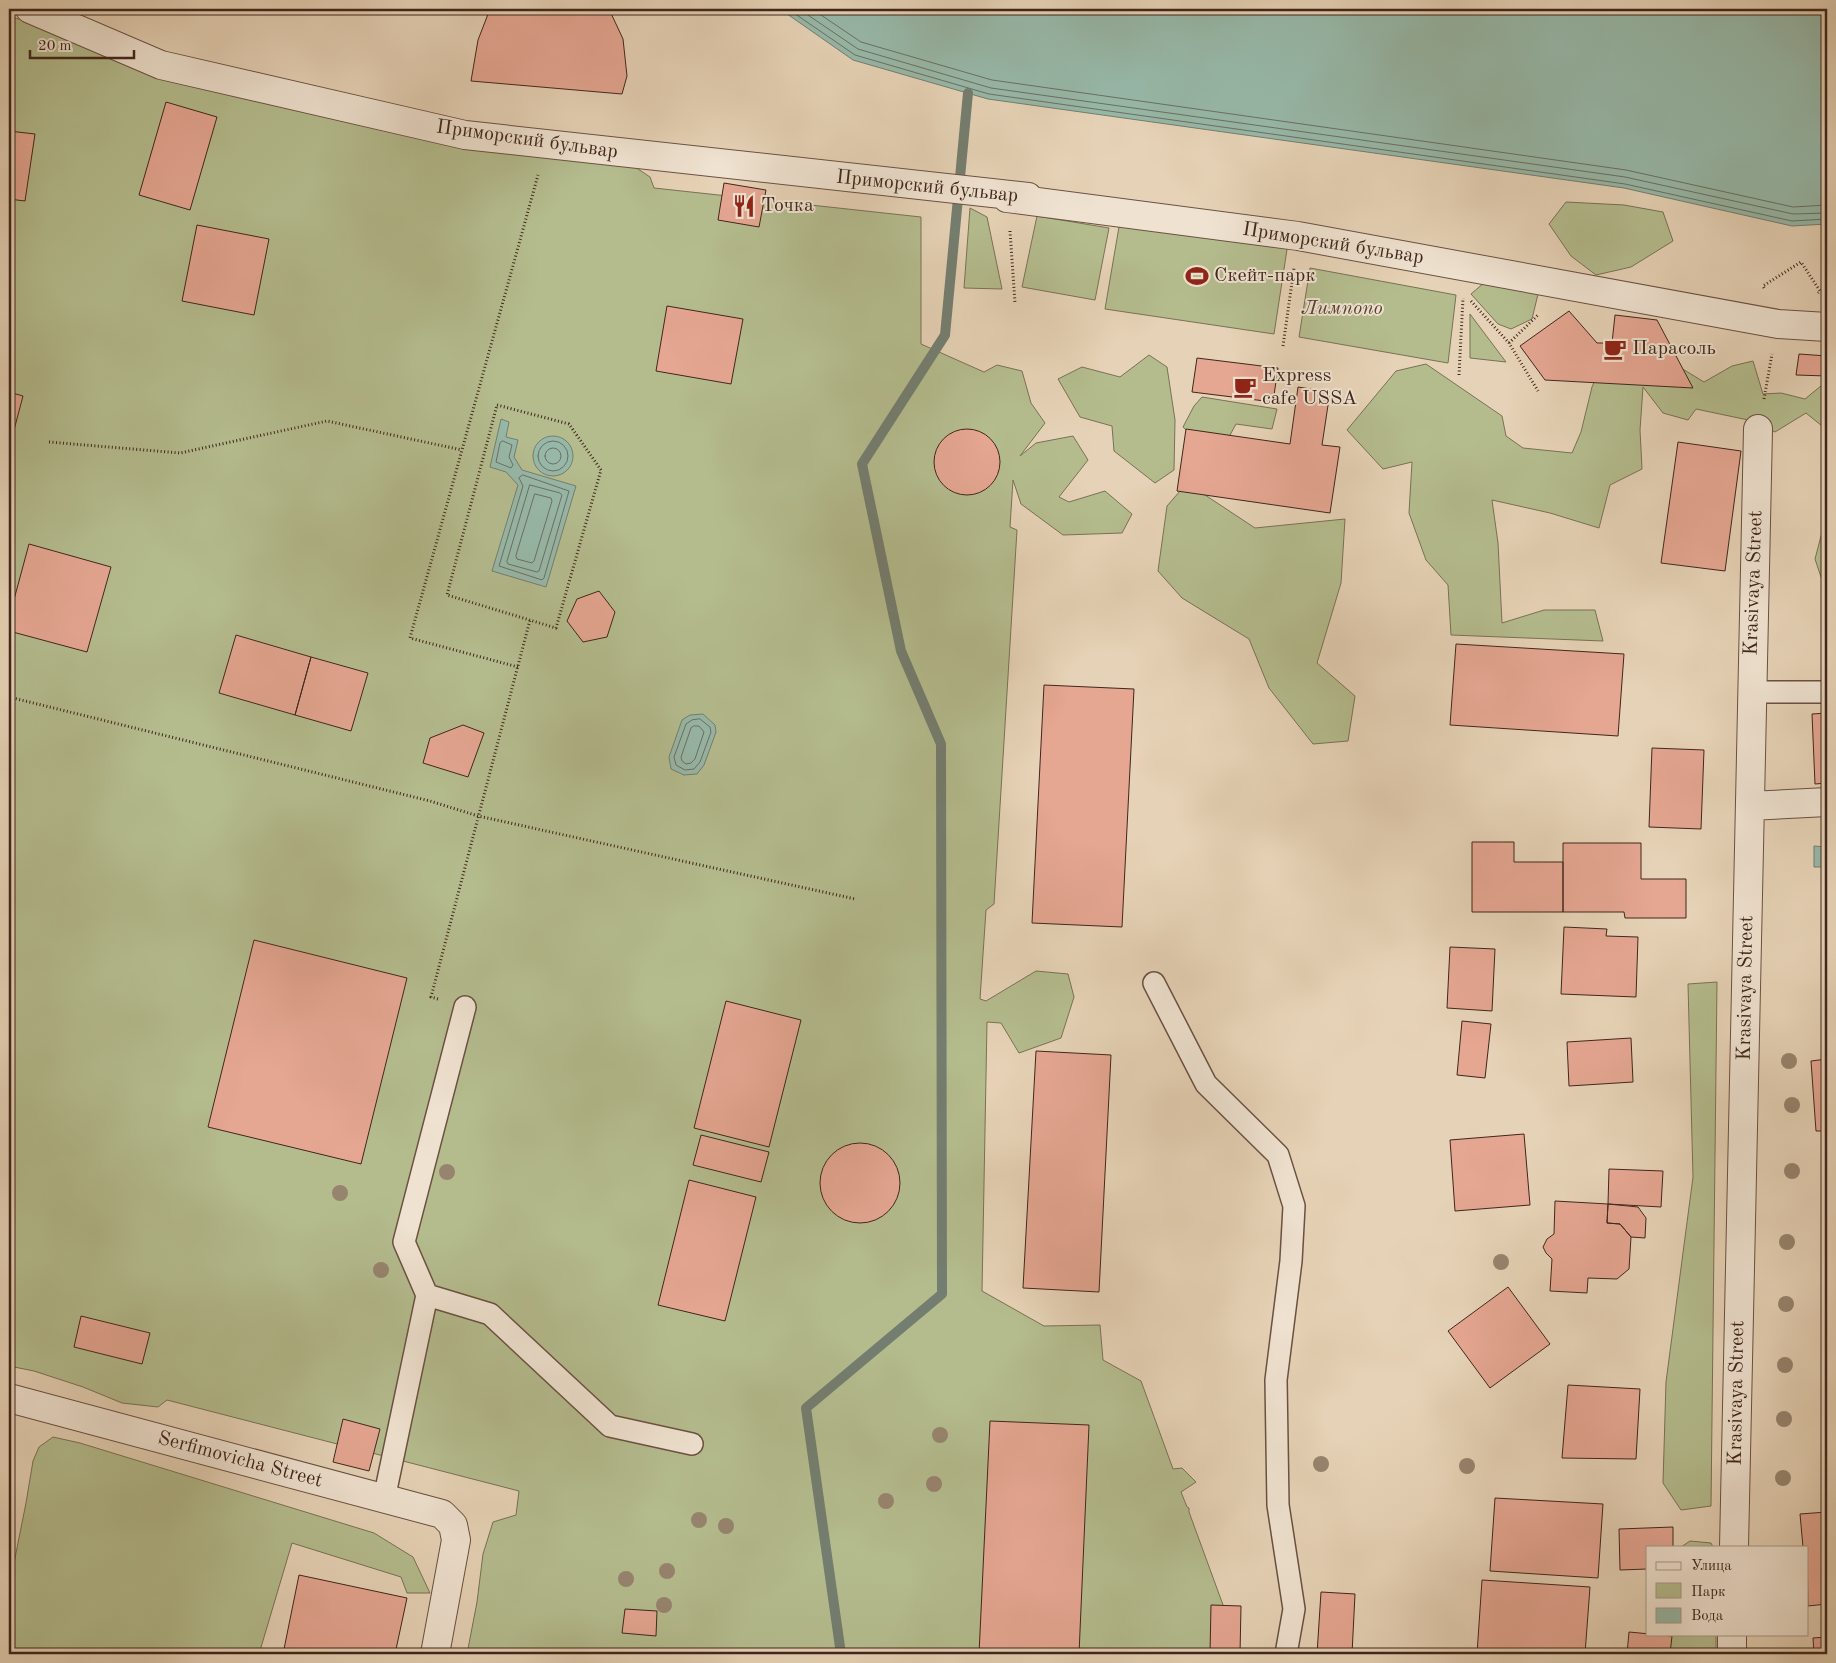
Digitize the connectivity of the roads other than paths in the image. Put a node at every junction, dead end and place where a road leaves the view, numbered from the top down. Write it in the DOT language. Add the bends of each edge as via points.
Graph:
graph roads {
  1 [pos="30,9"];
  2 [pos="1827,327"];
  3 [pos="1758,430"];
  4 [pos="1752,692"];
  5 [pos="1827,692"];
  6 [pos="1827,802"];
  7 [pos="1750,806"];
  8 [pos="1154,983"];
  9 [pos="465,1007"];
  10 [pos="427,1295"];
  11 [pos="9,1398"];
  12 [pos="692,1444"];
  13 [pos="384,1499"];
  14 [pos="1734,1546"];
  15 [pos="1732,1636"];
  16 [pos="435,1654"];
  17 [pos="1286,1654"];
  18 [pos="1732,1654"];
  1 -- 2 [label="street, Приморский бульвар" via="161,65 465,135 1002,196 1298,236 1778,324"];
  3 -- 4 [label="street, Krasivaya Street"];
  4 -- 5 [label="lane"];
  4 -- 7 [label="street, Krasivaya Street"];
  6 -- 7 [label="street"];
  7 -- 14 [label="street, Krasivaya Street"];
  8 -- 17 [label="lane" via="1206,1084 1278,1155 1294,1206 1292,1261 1276,1380 1278,1505 1294,1609"];
  9 -- 10 [label="lane" via="404,1242"];
  10 -- 12 [label="lane" via="490,1314 610,1426"];
  10 -- 13 [label="lane"];
  11 -- 13 [label="street, Serfimovicha Street"];
  13 -- 16 [label="street, Serfimovicha Street" via="442,1514 453,1525 456,1540"];
  15 -- 18 [label="street"];
}
